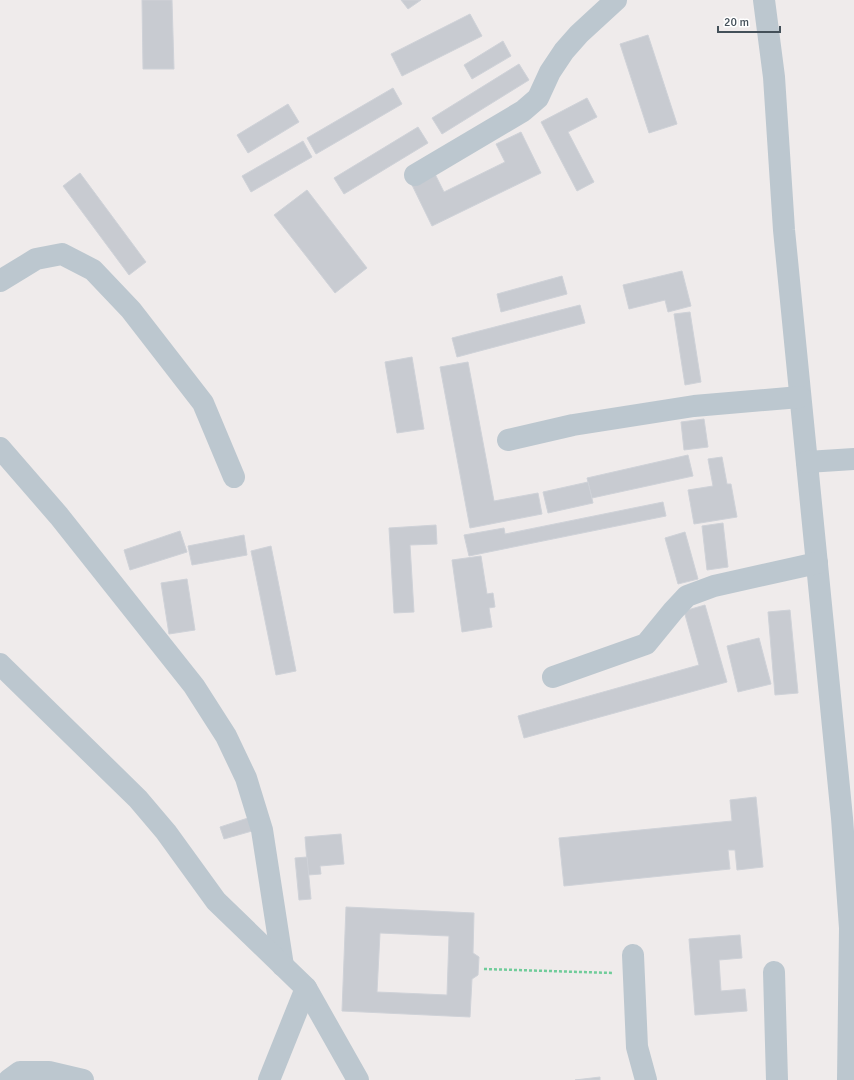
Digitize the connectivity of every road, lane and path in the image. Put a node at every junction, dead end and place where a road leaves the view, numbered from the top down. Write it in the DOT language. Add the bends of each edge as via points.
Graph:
graph roads {
  1 [pos="616,0"];
  2 [pos="764,0"];
  3 [pos="415,175"];
  4 [pos="0,281"];
  5 [pos="800,397"];
  6 [pos="508,440"];
  7 [pos="0,448"];
  8 [pos="854,459"];
  9 [pos="807,462"];
  10 [pos="234,477"];
  11 [pos="817,562"];
  12 [pos="0,664"];
  13 [pos="553,677"];
  14 [pos="633,965"];
  15 [pos="283,966"];
  16 [pos="484,969"];
  17 [pos="774,972"];
  18 [pos="306,988"];
  19 [pos="9,1080"];
  20 [pos="83,1080"];
  21 [pos="269,1080"];
  22 [pos="358,1080"];
  23 [pos="646,1080"];
  24 [pos="777,1080"];
  25 [pos="848,1080"];
  1 -- 3 [label="street" via="564,51 550,72 538,98 523,111"];
  2 -- 5 [label="street" via="774,77 784,230"];
  4 -- 10 [label="street" via="36,259 62,254 93,270 131,310 203,403"];
  5 -- 6 [label="street" via="694,406 573,425"];
  5 -- 9 [label="street"];
  7 -- 15 [label="street" via="59,516 194,686 226,736 246,778 262,830"];
  8 -- 9 [label="street"];
  9 -- 11 [label="street"];
  11 -- 13 [label="street" via="714,586 687,596 646,644"];
  11 -- 25 [label="street" via="850,928"];
  12 -- 15 [label="street" via="138,800 166,832 216,901"];
  14 -- 16 [label="path"];
  14 -- 23 [label="street" via="637,1047"];
  15 -- 18 [label="street"];
  17 -- 24 [label="street"];
  18 -- 21 [label="street"];
  18 -- 22 [label="street"];
  19 -- 20 [label="street" via="20,1072 49,1072"];
}
